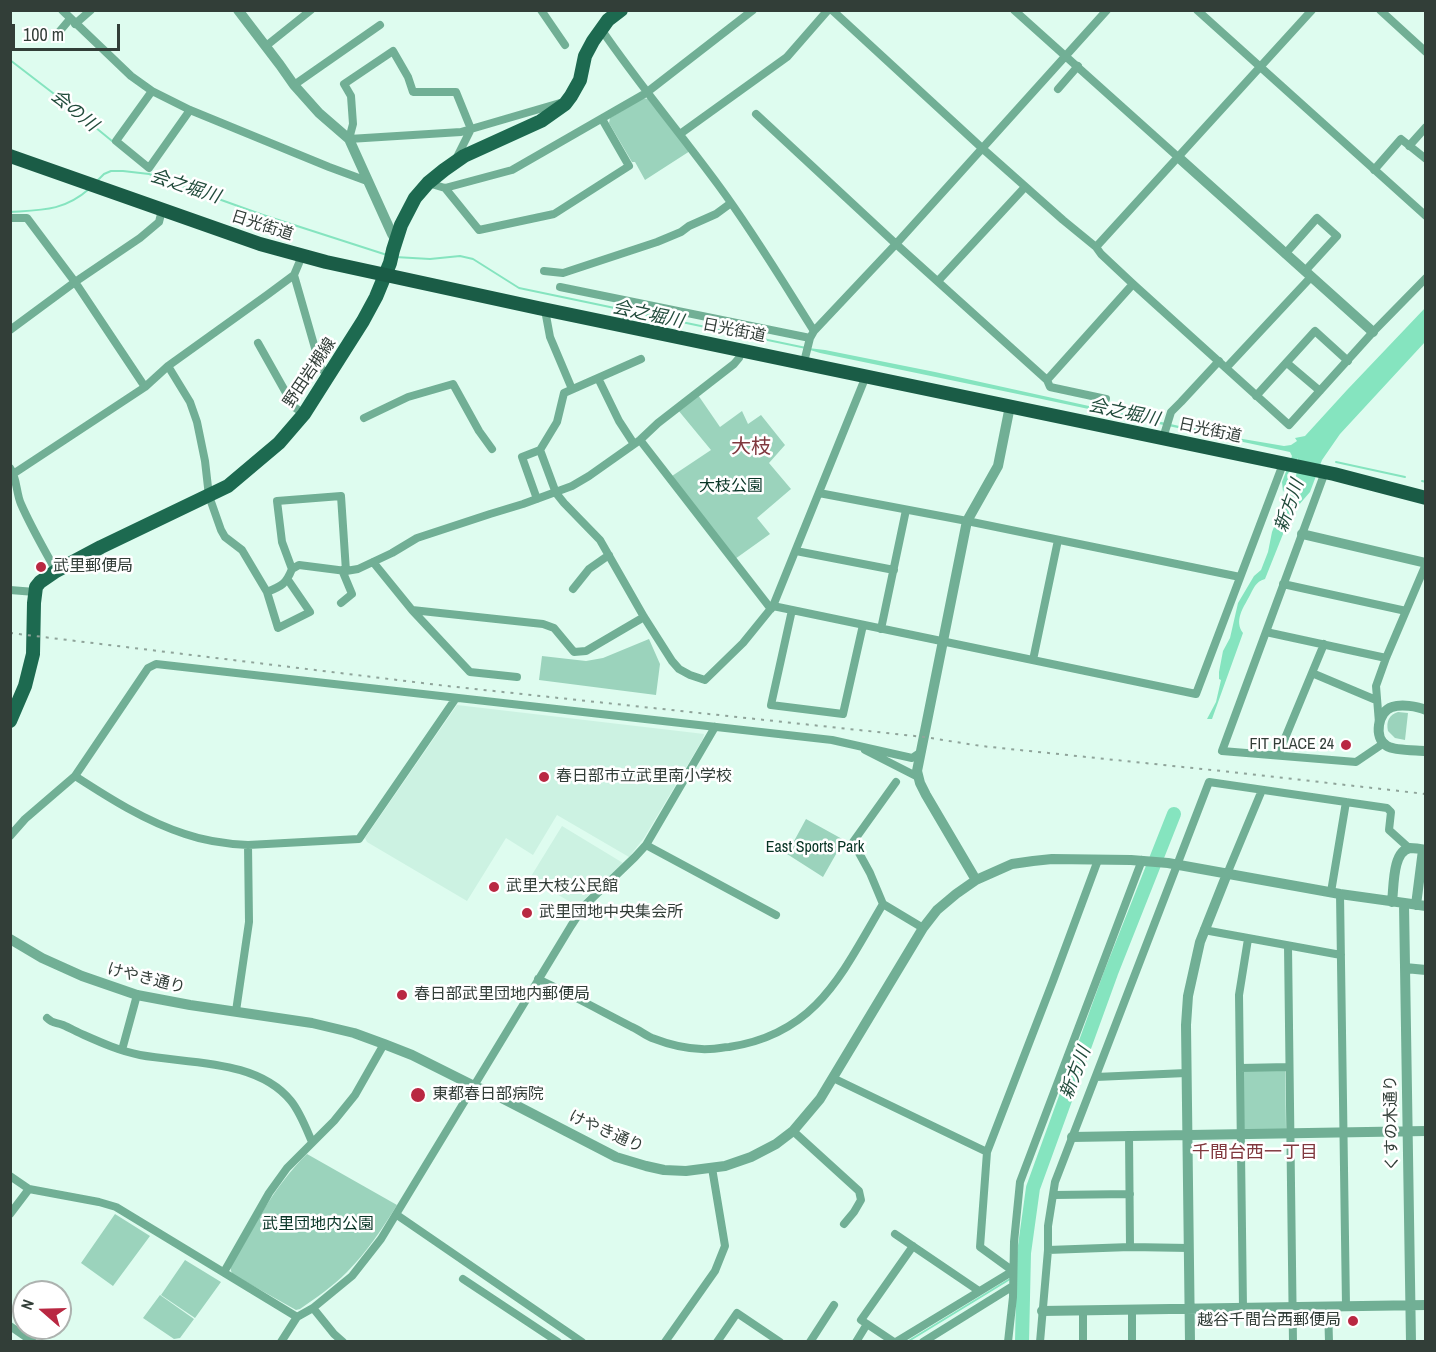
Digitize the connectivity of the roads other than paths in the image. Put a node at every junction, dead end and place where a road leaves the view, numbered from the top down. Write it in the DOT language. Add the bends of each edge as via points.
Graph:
graph roads {
  1 [pos="62,10"];
  2 [pos="91,10"];
  3 [pos="238,10"];
  4 [pos="311,10"];
  5 [pos="541,10"];
  6 [pos="621,10"];
  7 [pos="753,10"];
  8 [pos="830,10"];
  9 [pos="1014,10"];
  10 [pos="1107,10"];
  11 [pos="1197,10"];
  12 [pos="1312,10"];
  13 [pos="1380,10"];
  14 [pos="72,21"];
  15 [pos="380,25"];
  16 [pos="600,29"];
  17 [pos="59,32"];
  18 [pos="565,45"];
  19 [pos="266,46"];
  20 [pos="1425,52"];
  21 [pos="1066,56"];
  22 [pos="1077,66"];
  23 [pos="1260,68"];
  24 [pos="294,85"];
  25 [pos="1058,89"];
  26 [pos="152,91"];
  27 [pos="646,93"];
  28 [pos="567,101"];
  29 [pos="190,110"];
  30 [pos="756,114"];
  31 [pos="602,119"];
  32 [pos="1425,127"];
  33 [pos="471,129"];
  34 [pos="680,134"];
  35 [pos="349,139"];
  36 [pos="1409,146"];
  37 [pos="983,149"];
  38 [pos="10,156"];
  39 [pos="1178,157"];
  40 [pos="1425,159"];
  41 [pos="455,162"];
  42 [pos="1374,170"];
  43 [pos="368,181"];
  44 [pos="428,183"];
  45 [pos="1025,187"];
  46 [pos="445,188"];
  47 [pos="731,203"];
  48 [pos="162,210"];
  49 [pos="1425,216"];
  50 [pos="10,218"];
  51 [pos="896,244"];
  52 [pos="1096,248"];
  53 [pos="393,250"];
  54 [pos="1285,254"];
  55 [pos="302,256"];
  56 [pos="544,271"];
  57 [pos="294,274"];
  58 [pos="1308,274"];
  59 [pos="385,275"];
  60 [pos="1425,278"];
  61 [pos="938,281"];
  62 [pos="75,282"];
  63 [pos="1133,284"];
  64 [pos="560,287"];
  65 [pos="630,304"];
  66 [pos="545,309"];
  67 [pos="626,322"];
  68 [pos="10,330"];
  69 [pos="1373,332"];
  70 [pos="811,337"];
  71 [pos="258,343"];
  72 [pos="742,350"];
  73 [pos="805,358"];
  74 [pos="641,359"];
  75 [pos="1219,361"];
  76 [pos="1348,361"];
  77 [pos="1287,363"];
  78 [pos="168,366"];
  79 [pos="1226,368"];
  80 [pos="330,374"];
  81 [pos="866,376"];
  82 [pos="598,378"];
  83 [pos="1047,380"];
  84 [pos="145,387"];
  85 [pos="572,389"];
  86 [pos="1320,391"];
  87 [pos="1256,396"];
  88 [pos="1106,399"];
  89 [pos="1010,406"];
  90 [pos="304,414"];
  91 [pos="364,418"];
  92 [pos="1164,433"];
  93 [pos="637,442"];
  94 [pos="492,449"];
  95 [pos="540,450"];
  96 [pos="1284,464"];
  97 [pos="12,472"];
  98 [pos="1323,472"];
  99 [pos="556,493"];
  100 [pos="819,493"];
  101 [pos="14,495"];
  102 [pos="209,496"];
  103 [pos="1425,498"];
  104 [pos="537,500"];
  105 [pos="906,510"];
  106 [pos="967,521"];
  107 [pos="1302,534"];
  108 [pos="1058,540"];
  109 [pos="796,551"];
  110 [pos="609,555"];
  111 [pos="373,562"];
  112 [pos="1425,563"];
  113 [pos="292,569"];
  114 [pos="894,570"];
  115 [pos="344,571"];
  116 [pos="56,572"];
  117 [pos="1240,577"];
  118 [pos="288,580"];
  119 [pos="1283,584"];
  120 [pos="573,589"];
  121 [pos="10,590"];
  122 [pos="35,592"];
  123 [pos="267,592"];
  124 [pos="340,603"];
  125 [pos="772,608"];
  126 [pos="412,610"];
  127 [pos="792,610"];
  128 [pos="1406,611"];
  129 [pos="645,616"];
  130 [pos="863,625"];
  131 [pos="881,629"];
  132 [pos="1266,632"];
  133 [pos="942,642"];
  134 [pos="1324,644"];
  135 [pos="1386,658"];
  136 [pos="1034,660"];
  137 [pos="1312,673"];
  138 [pos="517,677"];
  139 [pos="16,698"];
  140 [pos="456,698"];
  141 [pos="1377,700"];
  142 [pos="1424,707"];
  143 [pos="10,721"];
  144 [pos="1380,723"];
  145 [pos="715,727"];
  146 [pos="851,743"];
  147 [pos="1384,743"];
  148 [pos="1425,751"];
  149 [pos="921,752"];
  150 [pos="1278,755"];
  151 [pos="75,776"];
  152 [pos="918,777"];
  153 [pos="896,782"];
  154 [pos="1262,790"];
  155 [pos="1346,802"];
  156 [pos="10,836"];
  157 [pos="248,845"];
  158 [pos="646,845"];
  159 [pos="1408,848"];
  160 [pos="1424,850"];
  161 [pos="1098,860"];
  162 [pos="1145,861"];
  163 [pos="1173,864"];
  164 [pos="1227,874"];
  165 [pos="976,880"];
  166 [pos="1336,893"];
  167 [pos="1392,902"];
  168 [pos="883,904"];
  169 [pos="1404,904"];
  170 [pos="1421,906"];
  171 [pos="776,915"];
  172 [pos="923,928"];
  173 [pos="1204,930"];
  174 [pos="10,939"];
  175 [pos="1248,939"];
  176 [pos="1288,946"];
  177 [pos="1341,955"];
  178 [pos="1405,968"];
  179 [pos="1425,970"];
  180 [pos="538,979"];
  181 [pos="137,995"];
  182 [pos="236,1011"];
  183 [pos="46,1018"];
  184 [pos="384,1044"];
  185 [pos="122,1050"];
  186 [pos="1289,1067"];
  187 [pos="1240,1068"];
  188 [pos="1186,1072"];
  189 [pos="1096,1077"];
  190 [pos="833,1078"];
  191 [pos="474,1086"];
  192 [pos="793,1131"];
  193 [pos="1425,1131"];
  194 [pos="1344,1132"];
  195 [pos="1407,1132"];
  196 [pos="1290,1134"];
  197 [pos="1241,1135"];
  198 [pos="1129,1136"];
  199 [pos="1187,1136"];
  200 [pos="1072,1137"];
  201 [pos="312,1142"];
  202 [pos="987,1152"];
  203 [pos="712,1168"];
  204 [pos="10,1176"];
  205 [pos="28,1189"];
  206 [pos="1130,1194"];
  207 [pos="1054,1195"];
  208 [pos="10,1214"];
  209 [pos="397,1215"];
  210 [pos="844,1224"];
  211 [pos="896,1234"];
  212 [pos="913,1246"];
  213 [pos="1130,1247"];
  214 [pos="1189,1248"];
  215 [pos="1048,1250"];
  216 [pos="1013,1271"];
  217 [pos="224,1272"];
  218 [pos="464,1279"];
  219 [pos="1013,1286"];
  220 [pos="979,1292"];
  221 [pos="834,1305"];
  222 [pos="1410,1305"];
  223 [pos="1425,1305"];
  224 [pos="1328,1306"];
  225 [pos="1346,1306"];
  226 [pos="1293,1307"];
  227 [pos="313,1308"];
  228 [pos="1190,1308"];
  229 [pos="1243,1308"];
  230 [pos="1083,1310"];
  231 [pos="1132,1310"];
  232 [pos="1042,1311"];
  233 [pos="297,1317"];
  234 [pos="867,1324"];
  235 [pos="10,1326"];
  236 [pos="33,1341"];
  237 [pos="280,1341"];
  238 [pos="343,1341"];
  239 [pos="558,1341"];
  240 [pos="582,1341"];
  241 [pos="665,1341"];
  242 [pos="717,1341"];
  243 [pos="780,1341"];
  244 [pos="810,1341"];
  245 [pos="856,1341"];
  246 [pos="895,1341"];
  247 [pos="923,1341"];
  248 [pos="1008,1341"];
  249 [pos="1040,1341"];
  250 [pos="1083,1341"];
  251 [pos="1132,1341"];
  252 [pos="1190,1341"];
  253 [pos="1293,1341"];
  254 [pos="1329,1341"];
  255 [pos="1411,1341"];
  1 -- 14 [label="street"];
  2 -- 14 [label="street"];
  3 -- 19 [label="street"];
  4 -- 19 [label="street"];
  5 -- 18 [label="street"];
  6 -- 16 [label="main road, 野田岩槻線"];
  7 -- 27 [label="street"];
  8 -- 34 [label="street" via="787,57"];
  8 -- 37 [label="street"];
  9 -- 21 [label="street"];
  10 -- 21 [label="street"];
  11 -- 23 [label="street"];
  12 -- 23 [label="street"];
  13 -- 20 [label="street"];
  14 -- 17 [label="street"];
  14 -- 26 [label="street"];
  15 -- 24 [label="street"];
  16 -- 27 [label="street"];
  16 -- 28 [label="main road, 野田岩槻線" via="585,56 580,80"];
  19 -- 24 [label="street"];
  21 -- 22 [label="street"];
  21 -- 37 [label="street"];
  22 -- 25 [label="street"];
  22 -- 39 [label="street"];
  23 -- 39 [label="street"];
  23 -- 42 [label="street"];
  24 -- 35 [label="street"];
  26 -- 29 [label="street"];
  26 -- 29 [label="street" via="116,141 149,168"];
  27 -- 31 [label="street"];
  27 -- 34 [label="street"];
  28 -- 33 [label="street"];
  28 -- 41 [label="main road, 野田岩槻線" via="541,121"];
  29 -- 43 [label="street"];
  30 -- 51 [label="street"];
  31 -- 46 [label="street" via="512,170"];
  31 -- 46 [label="street" via="629,166 554,214 479,230"];
  32 -- 36 [label="street"];
  33 -- 35 [label="street"];
  33 -- 35 [label="street" via="456,92 413,92 393,51 344,84 351,96 353,124"];
  33 -- 41 [label="street"];
  34 -- 47 [label="street"];
  35 -- 43 [label="street"];
  36 -- 40 [label="street"];
  36 -- 42 [label="street" via="1401,139"];
  37 -- 45 [label="street"];
  37 -- 51 [label="street"];
  38 -- 48 [label="highway, 日光街道"];
  39 -- 52 [label="street"];
  39 -- 54 [label="street"];
  41 -- 44 [label="main road, 野田岩槻線"];
  42 -- 49 [label="street"];
  43 -- 53 [label="street" via="392,234"];
  44 -- 46 [label="street"];
  44 -- 53 [label="main road, 野田岩槻線" via="408,210"];
  45 -- 52 [label="street"];
  45 -- 61 [label="street"];
  47 -- 56 [label="street" via="657,242 563,273"];
  47 -- 70 [label="street"];
  48 -- 55 [label="highway, 日光街道"];
  48 -- 62 [label="street" via="159,222 140,238"];
  50 -- 62 [label="street" via="27,218"];
  51 -- 61 [label="street"];
  51 -- 70 [label="street"];
  52 -- 63 [label="street"];
  53 -- 59 [label="main road, 野田岩槻線"];
  54 -- 58 [label="street"];
  54 -- 58 [label="street" via="1317,218 1337,236"];
  55 -- 57 [label="street"];
  55 -- 59 [label="highway, 日光街道"];
  57 -- 78 [label="street"];
  57 -- 80 [label="street" via="321,369"];
  58 -- 69 [label="street"];
  58 -- 79 [label="street"];
  59 -- 66 [label="highway, 日光街道"];
  59 -- 80 [label="main road, 野田岩槻線" via="363,321"];
  60 -- 69 [label="street"];
  61 -- 83 [label="street"];
  62 -- 68 [label="street"];
  62 -- 84 [label="street"];
  63 -- 75 [label="street"];
  63 -- 83 [label="street"];
  64 -- 65 [label="street"];
  65 -- 67 [label="street"];
  65 -- 70 [label="street"];
  66 -- 67 [label="highway, 日光街道"];
  66 -- 85 [label="street" via="550,337"];
  67 -- 72 [label="highway, 日光街道"];
  69 -- 76 [label="street"];
  70 -- 73 [label="street"];
  71 -- 90 [label="street" via="294,407"];
  72 -- 73 [label="highway, 日光街道"];
  72 -- 93 [label="street" via="734,364"];
  73 -- 81 [label="highway, 日光街道"];
  74 -- 82 [label="street"];
  75 -- 79 [label="street"];
  75 -- 92 [label="street" via="1171,412"];
  76 -- 77 [label="street" via="1315,332"];
  76 -- 86 [label="street"];
  77 -- 86 [label="street"];
  77 -- 87 [label="street"];
  78 -- 84 [label="street"];
  78 -- 102 [label="street" via="197,422"];
  79 -- 87 [label="street"];
  80 -- 90 [label="main road, 野田岩槻線"];
  81 -- 89 [label="highway, 日光街道"];
  81 -- 100 [label="street"];
  82 -- 85 [label="street"];
  82 -- 93 [label="street" via="619,421"];
  83 -- 88 [label="street" via="1056,389"];
  84 -- 97 [label="street"];
  85 -- 95 [label="street" via="564,393 556,422"];
  86 -- 87 [label="street" via="1288,425"];
  89 -- 92 [label="highway, 日光街道"];
  89 -- 106 [label="street" via="998,466"];
  90 -- 102 [label="main road, 野田岩槻線" via="279,443 228,486"];
  91 -- 94 [label="street" via="408,397 453,384"];
  92 -- 96 [label="highway, 日光街道"];
  93 -- 99 [label="street"];
  93 -- 125 [label="street"];
  95 -- 99 [label="street"];
  95 -- 104 [label="street" via="522,458"];
  96 -- 98 [label="highway, 日光街道"];
  96 -- 117 [label="street"];
  97 -- 101 [label="street"];
  98 -- 103 [label="highway, 日光街道"];
  98 -- 107 [label="street"];
  99 -- 104 [label="street"];
  99 -- 110 [label="street"];
  100 -- 105 [label="street"];
  100 -- 109 [label="street"];
  101 -- 116 [label="street"];
  102 -- 116 [label="main road, 野田岩槻線"];
  102 -- 123 [label="street" via="225,537 242,550"];
  104 -- 111 [label="street" via="417,538"];
  105 -- 106 [label="street"];
  105 -- 114 [label="street"];
  106 -- 108 [label="street"];
  106 -- 133 [label="street"];
  107 -- 112 [label="street"];
  107 -- 119 [label="street"];
  108 -- 117 [label="street"];
  108 -- 136 [label="street"];
  109 -- 114 [label="street"];
  109 -- 125 [label="street"];
  110 -- 120 [label="street" via="589,569"];
  110 -- 129 [label="street"];
  111 -- 115 [label="street"];
  111 -- 126 [label="street"];
  112 -- 128 [label="street"];
  113 -- 115 [label="street" via="299,565"];
  113 -- 115 [label="street" via="282,542 277,501 341,496"];
  113 -- 118 [label="street"];
  114 -- 131 [label="street"];
  115 -- 124 [label="street" via="352,594"];
  116 -- 122 [label="main road, 野田岩槻線" via="40,582"];
  117 -- 136 [label="street" via="1196,694"];
  118 -- 123 [label="street"];
  118 -- 123 [label="street" via="310,612 278,628"];
  119 -- 128 [label="street"];
  119 -- 132 [label="street"];
  121 -- 122 [label="street"];
  122 -- 139 [label="main road" via="33,654 25,686"];
  125 -- 127 [label="street"];
  125 -- 129 [label="street" via="705,680 679,669"];
  126 -- 129 [label="street" via="543,624 554,628 574,652 586,651"];
  126 -- 138 [label="street" via="470,672"];
  127 -- 130 [label="street"];
  127 -- 130 [label="street" via="771,705 843,714"];
  128 -- 135 [label="street"];
  130 -- 131 [label="street"];
  131 -- 133 [label="street"];
  132 -- 134 [label="street"];
  132 -- 150 [label="street" via="1222,751"];
  133 -- 136 [label="street"];
  133 -- 149 [label="street"];
  134 -- 135 [label="street"];
  134 -- 137 [label="street"];
  135 -- 141 [label="street" via="1376,686"];
  137 -- 141 [label="street"];
  137 -- 150 [label="street"];
  139 -- 143 [label="main road"];
  140 -- 145 [label="street"];
  140 -- 151 [label="street" via="156,664 148,668"];
  140 -- 157 [label="street" via="359,839"];
  141 -- 144 [label="street"];
  142 -- 144 [label="street" via="1391,707"];
  144 -- 147 [label="street"];
  145 -- 146 [label="street"];
  145 -- 158 [label="street"];
  146 -- 149 [label="street" via="912,758"];
  146 -- 152 [label="street"];
  147 -- 148 [label="street"];
  147 -- 150 [label="street" via="1356,762"];
  149 -- 152 [label="street"];
  151 -- 156 [label="street"];
  151 -- 157 [label="street" via="102,794 181,833"];
  152 -- 165 [label="street"];
  153 -- 168 [label="street" via="853,842"];
  154 -- 155 [label="street"];
  154 -- 163 [label="street" via="1209,783"];
  154 -- 164 [label="street"];
  155 -- 159 [label="street" via="1387,808 1391,812 1389,830"];
  155 -- 166 [label="street"];
  157 -- 182 [label="street" via="249,922"];
  158 -- 171 [label="street"];
  158 -- 180 [label="street" via="584,906"];
  159 -- 160 [label="street"];
  159 -- 167 [label="street" via="1396,864"];
  160 -- 170 [label="street"];
  161 -- 162 [label="street, けやき通り"];
  161 -- 165 [label="street, けやき通り" via="1012,864"];
  161 -- 202 [label="street"];
  162 -- 163 [label="street, けやき通り"];
  162 -- 216 [label="street" via="1020,1182"];
  163 -- 164 [label="street, けやき通り"];
  163 -- 189 [label="street"];
  164 -- 166 [label="street, けやき通り"];
  164 -- 173 [label="street"];
  165 -- 172 [label="street, けやき通り" via="938,910"];
  166 -- 167 [label="street, けやき通り"];
  166 -- 177 [label="street"];
  167 -- 169 [label="street, けやき通り"];
  168 -- 172 [label="street"];
  168 -- 180 [label="street" via="823,998 795,1023 747,1044 709,1049 652,1038"];
  169 -- 170 [label="street, けやき通り"];
  169 -- 178 [label="street, くすの木通り"];
  172 -- 190 [label="street, けやき通り"];
  173 -- 175 [label="street"];
  173 -- 188 [label="street" via="1188,996"];
  174 -- 181 [label="street, けやき通り" via="82,976"];
  175 -- 176 [label="street"];
  175 -- 187 [label="street" via="1239,995"];
  176 -- 177 [label="street"];
  176 -- 186 [label="street"];
  177 -- 194 [label="street"];
  178 -- 179 [label="street"];
  178 -- 195 [label="street, くすの木通り"];
  180 -- 191 [label="street"];
  181 -- 182 [label="street, けやき通り"];
  181 -- 185 [label="street"];
  182 -- 184 [label="street, けやき通り" via="312,1023"];
  183 -- 185 [label="street"];
  184 -- 191 [label="street, けやき通り"];
  184 -- 201 [label="street" via="355,1095"];
  185 -- 201 [label="street" via="232,1067 263,1078 291,1101"];
  186 -- 187 [label="street"];
  186 -- 196 [label="street"];
  187 -- 197 [label="street"];
  188 -- 189 [label="street"];
  188 -- 199 [label="street"];
  189 -- 200 [label="street"];
  190 -- 192 [label="street, けやき通り" via="812,1111"];
  190 -- 202 [label="street"];
  191 -- 203 [label="street, けやき通り" via="629,1162 664,1170"];
  191 -- 209 [label="street"];
  192 -- 203 [label="street, けやき通り" via="751,1157"];
  192 -- 210 [label="street" via="859,1191 861,1200"];
  193 -- 195 [label="street"];
  194 -- 195 [label="street"];
  194 -- 196 [label="street"];
  194 -- 225 [label="street"];
  195 -- 222 [label="street, くすの木通り"];
  196 -- 197 [label="street"];
  196 -- 226 [label="street"];
  197 -- 199 [label="street"];
  197 -- 229 [label="street"];
  198 -- 199 [label="street"];
  198 -- 200 [label="street"];
  198 -- 206 [label="street"];
  199 -- 214 [label="street"];
  200 -- 207 [label="street"];
  201 -- 217 [label="street" via="269,1193"];
  202 -- 216 [label="street" via="980,1247"];
  203 -- 241 [label="street" via="725,1246 715,1271"];
  204 -- 205 [label="street"];
  205 -- 208 [label="street"];
  205 -- 217 [label="street" via="116,1207"];
  206 -- 207 [label="street"];
  206 -- 213 [label="street"];
  207 -- 215 [label="street"];
  209 -- 227 [label="street" via="352,1276"];
  209 -- 240 [label="street"];
  211 -- 212 [label="street"];
  212 -- 220 [label="street"];
  212 -- 234 [label="street" via="861,1320"];
  213 -- 214 [label="street"];
  213 -- 215 [label="street"];
  214 -- 228 [label="street"];
  215 -- 232 [label="street"];
  216 -- 219 [label="street"];
  216 -- 220 [label="street"];
  217 -- 233 [label="street"];
  218 -- 239 [label="street"];
  219 -- 247 [label="street"];
  219 -- 248 [label="street"];
  220 -- 246 [label="street"];
  221 -- 244 [label="street"];
  222 -- 223 [label="street"];
  222 -- 225 [label="street"];
  222 -- 255 [label="street, くすの木通り"];
  224 -- 225 [label="street"];
  224 -- 226 [label="street"];
  224 -- 254 [label="street"];
  226 -- 229 [label="street"];
  226 -- 253 [label="street"];
  227 -- 233 [label="street"];
  227 -- 238 [label="street"];
  228 -- 229 [label="street"];
  228 -- 231 [label="street"];
  228 -- 252 [label="street"];
  230 -- 231 [label="street"];
  230 -- 232 [label="street"];
  230 -- 250 [label="street"];
  231 -- 251 [label="street"];
  232 -- 249 [label="street"];
  233 -- 237 [label="street"];
  234 -- 245 [label="street"];
  234 -- 246 [label="street"];
  235 -- 236 [label="street"];
  242 -- 243 [label="street" via="737,1313"];
}
